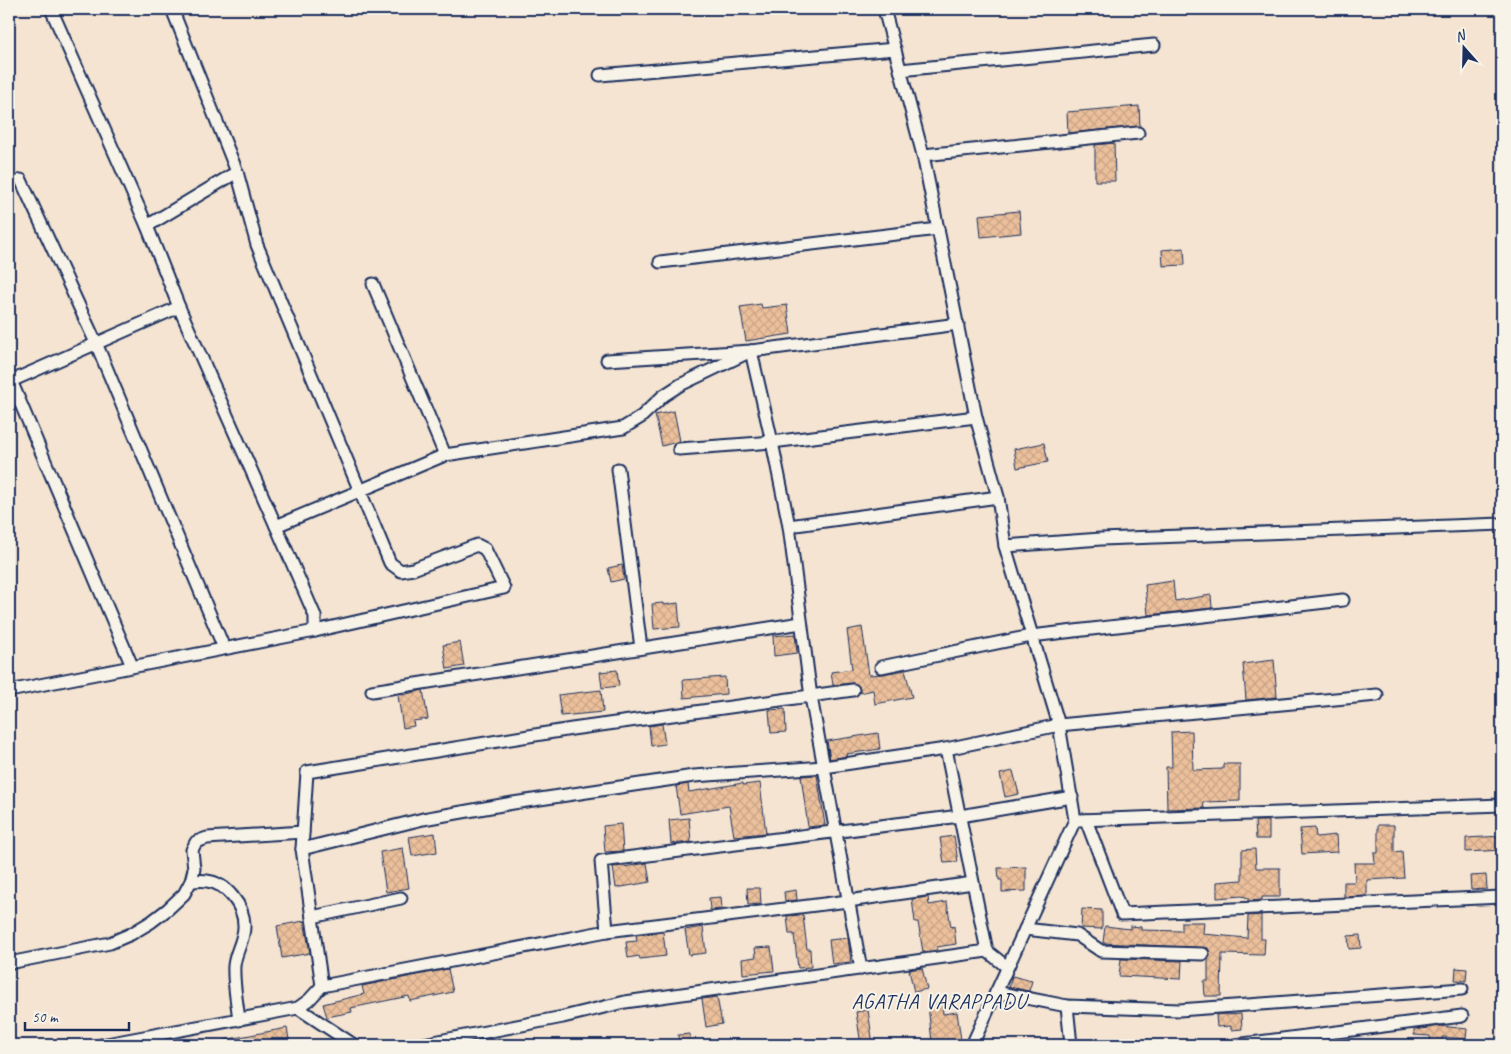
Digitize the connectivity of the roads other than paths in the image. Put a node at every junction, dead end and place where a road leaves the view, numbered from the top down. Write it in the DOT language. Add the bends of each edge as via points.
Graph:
graph roads {
  1 [pos="51,9"];
  2 [pos="172,9"];
  3 [pos="884,9"];
  4 [pos="1154,45"];
  5 [pos="895,49"];
  6 [pos="900,70"];
  7 [pos="600,75"];
  8 [pos="1138,133"];
  9 [pos="923,155"];
  10 [pos="237,172"];
  11 [pos="21,180"];
  12 [pos="147,226"];
  13 [pos="938,229"];
  14 [pos="660,262"];
  15 [pos="373,284"];
  16 [pos="179,307"];
  17 [pos="958,324"];
  18 [pos="96,343"];
  19 [pos="751,351"];
  20 [pos="607,360"];
  21 [pos="10,379"];
  22 [pos="976,417"];
  23 [pos="772,442"];
  24 [pos="679,449"];
  25 [pos="445,455"];
  26 [pos="618,469"];
  27 [pos="359,491"];
  28 [pos="998,497"];
  29 [pos="1502,524"];
  30 [pos="276,526"];
  31 [pos="789,526"];
  32 [pos="1005,546"];
  33 [pos="1343,600"];
  34 [pos="801,623"];
  35 [pos="315,631"];
  36 [pos="1031,636"];
  37 [pos="224,648"];
  38 [pos="641,648"];
  39 [pos="132,666"];
  40 [pos="881,667"];
  41 [pos="853,690"];
  42 [pos="9,691"];
  43 [pos="372,691"];
  44 [pos="1377,695"];
  45 [pos="810,697"];
  46 [pos="1059,725"];
  47 [pos="946,749"];
  48 [pos="824,767"];
  49 [pos="1072,797"];
  50 [pos="1502,805"];
  51 [pos="960,816"];
  52 [pos="1080,820"];
  53 [pos="303,832"];
  54 [pos="835,832"];
  55 [pos="302,849"];
  56 [pos="191,882"];
  57 [pos="973,883"];
  58 [pos="1502,897"];
  59 [pos="401,898"];
  60 [pos="848,901"];
  61 [pos="312,917"];
  62 [pos="1025,929"];
  63 [pos="607,931"];
  64 [pos="987,951"];
  65 [pos="1203,954"];
  66 [pos="9,963"];
  67 [pos="1007,967"];
  68 [pos="861,968"];
  69 [pos="322,986"];
  70 [pos="1462,989"];
  71 [pos="996,992"];
  72 [pos="1067,1006"];
  73 [pos="298,1008"];
  74 [pos="1462,1016"];
  75 [pos="239,1020"];
  76 [pos="101,1045"];
  77 [pos="354,1045"];
  78 [pos="418,1045"];
  79 [pos="972,1045"];
  80 [pos="1071,1045"];
  81 [pos="1235,1045"];
  1 -- 12 [label="street"];
  2 -- 10 [label="street"];
  3 -- 5 [label="street"];
  4 -- 6 [label="street"];
  5 -- 6 [label="street"];
  5 -- 7 [label="street"];
  6 -- 9 [label="street"];
  8 -- 9 [label="street"];
  9 -- 13 [label="street"];
  10 -- 12 [label="street"];
  10 -- 27 [label="street" via="257,245"];
  11 -- 18 [label="street"];
  12 -- 16 [label="street"];
  13 -- 14 [label="street"];
  13 -- 17 [label="street"];
  15 -- 25 [label="street"];
  16 -- 18 [label="street"];
  16 -- 30 [label="street"];
  17 -- 19 [label="street"];
  17 -- 22 [label="street"];
  18 -- 21 [label="street"];
  18 -- 37 [label="street"];
  19 -- 20 [label="street"];
  19 -- 23 [label="street"];
  19 -- 25 [label="street" via="680,385 623,428"];
  21 -- 39 [label="street"];
  22 -- 23 [label="street"];
  22 -- 28 [label="street"];
  23 -- 24 [label="street"];
  23 -- 31 [label="street"];
  25 -- 27 [label="street"];
  26 -- 38 [label="street"];
  27 -- 30 [label="street"];
  27 -- 35 [label="street" via="390,563 401,570 413,569 476,545 485,550 504,588"];
  28 -- 31 [label="street"];
  28 -- 32 [label="street"];
  29 -- 32 [label="street" via="1101,539"];
  30 -- 35 [label="street" via="314,616"];
  31 -- 34 [label="street"];
  32 -- 36 [label="street"];
  33 -- 36 [label="street"];
  34 -- 38 [label="street"];
  34 -- 45 [label="street"];
  35 -- 37 [label="street"];
  36 -- 40 [label="street"];
  36 -- 46 [label="street"];
  37 -- 39 [label="street"];
  38 -- 43 [label="street"];
  39 -- 42 [label="street"];
  41 -- 45 [label="street"];
  44 -- 46 [label="street"];
  45 -- 48 [label="street"];
  45 -- 53 [label="street" via="572,729 307,772"];
  46 -- 47 [label="street"];
  46 -- 49 [label="street"];
  47 -- 48 [label="street"];
  47 -- 51 [label="street"];
  48 -- 54 [label="street"];
  48 -- 55 [label="street" via="694,776 513,803"];
  49 -- 51 [label="street"];
  49 -- 52 [label="street"];
  50 -- 52 [label="street"];
  51 -- 54 [label="street"];
  51 -- 57 [label="street"];
  52 -- 58 [label="street" via="1122,914"];
  52 -- 62 [label="street"];
  53 -- 55 [label="street"];
  53 -- 56 [label="street" via="207,838 196,842 192,850 194,869"];
  54 -- 60 [label="street"];
  54 -- 63 [label="street" via="601,861"];
  55 -- 61 [label="street"];
  56 -- 66 [label="street" via="168,910 131,934 110,943"];
  56 -- 75 [label="street" via="207,880 218,884 231,894 243,917 243,937 234,969"];
  57 -- 60 [label="street"];
  57 -- 64 [label="street"];
  59 -- 61 [label="street"];
  60 -- 63 [label="street"];
  60 -- 68 [label="street"];
  61 -- 69 [label="street"];
  62 -- 65 [label="street" via="1077,935 1100,951"];
  62 -- 67 [label="street"];
  63 -- 69 [label="street"];
  64 -- 67 [label="street"];
  64 -- 68 [label="street"];
  67 -- 71 [label="street"];
  68 -- 78 [label="street" via="625,1002"];
  69 -- 73 [label="street"];
  70 -- 72 [label="street" via="1180,1010"];
  71 -- 72 [label="street"];
  71 -- 79 [label="street"];
  72 -- 80 [label="street"];
  73 -- 75 [label="street"];
  73 -- 77 [label="street"];
  74 -- 81 [label="street"];
  75 -- 76 [label="street"];
}
